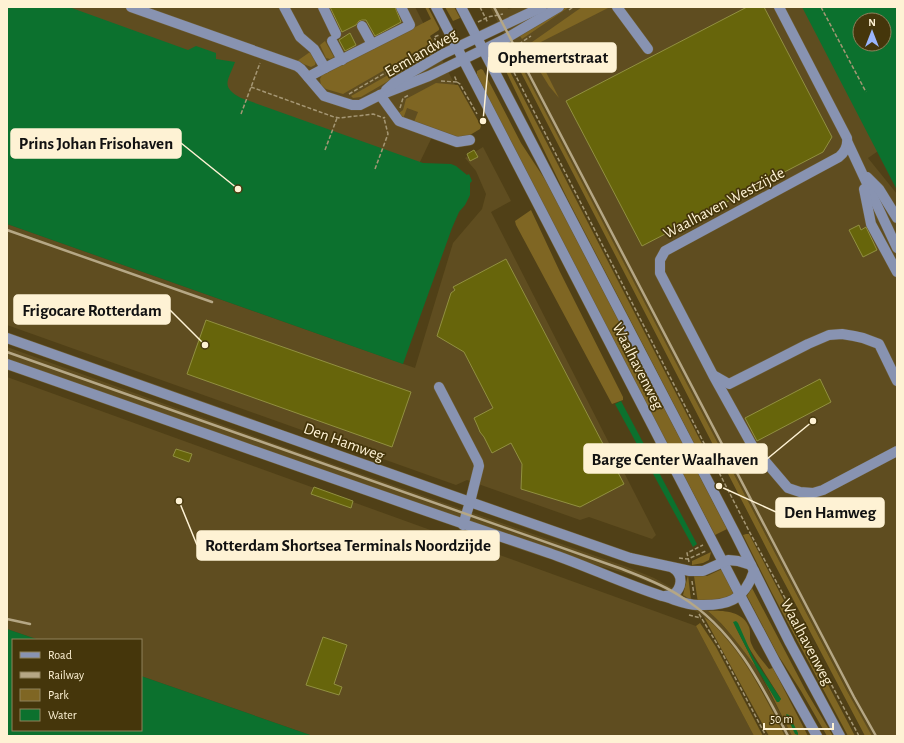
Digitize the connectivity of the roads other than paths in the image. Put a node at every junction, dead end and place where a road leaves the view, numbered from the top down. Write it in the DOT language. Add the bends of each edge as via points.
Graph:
graph roads {
  1 [pos="131,7"];
  2 [pos="284,7"];
  3 [pos="323,7"];
  4 [pos="401,7"];
  5 [pos="436,7"];
  6 [pos="461,7"];
  7 [pos="542,7"];
  8 [pos="559,7"];
  9 [pos="617,7"];
  10 [pos="779,7"];
  11 [pos="362,26"];
  12 [pos="477,38"];
  13 [pos="372,44"];
  14 [pos="457,47"];
  15 [pos="648,49"];
  16 [pos="483,50"];
  17 [pos="464,59"];
  18 [pos="342,60"];
  19 [pos="325,68"];
  20 [pos="308,77"];
  21 [pos="380,95"];
  22 [pos="470,140"];
  23 [pos="848,143"];
  24 [pos="861,171"];
  25 [pos="897,218"];
  26 [pos="897,235"];
  27 [pos="897,248"];
  28 [pos="897,258"];
  29 [pos="897,272"];
  30 [pos="7,338"];
  31 [pos="7,364"];
  32 [pos="713,375"];
  33 [pos="897,381"];
  34 [pos="439,387"];
  35 [pos="897,451"];
  36 [pos="470,502"];
  37 [pos="463,525"];
  38 [pos="723,562"];
  39 [pos="673,568"];
  40 [pos="753,568"];
  41 [pos="652,593"];
  42 [pos="740,595"];
  43 [pos="726,603"];
  44 [pos="751,614"];
  45 [pos="817,736"];
  46 [pos="840,736"];
  1 -- 20 [label="street, Eemlandweg" via="297,66"];
  2 -- 19 [label="street" via="300,37 314,49"];
  3 -- 18 [label="street"];
  4 -- 13 [label="street" via="410,25"];
  5 -- 14 [label="street, Waalhavenweg"];
  6 -- 12 [label="street, Waalhavenweg"];
  7 -- 12 [label="street, Eemlandweg"];
  8 -- 16 [label="street, Eemlandweg"];
  9 -- 15 [label="street"];
  10 -- 23 [label="street"];
  11 -- 13 [label="street"];
  12 -- 14 [label="street, Eemlandweg"];
  12 -- 16 [label="street, Waalhavenweg"];
  13 -- 18 [label="street"];
  14 -- 17 [label="street, Waalhavenweg"];
  14 -- 21 [label="street, Eemlandweg" via="395,82"];
  16 -- 17 [label="street, Eemlandweg"];
  16 -- 40 [label="street, Waalhavenweg"];
  17 -- 21 [label="street, Eemlandweg"];
  17 -- 38 [label="street, Waalhavenweg"];
  18 -- 19 [label="street"];
  19 -- 20 [label="street"];
  20 -- 21 [label="street, Eemlandweg" via="322,95 352,105 360,105"];
  21 -- 22 [label="street" via="399,122 457,142"];
  23 -- 24 [label="street"];
  23 -- 32 [label="street, Waalhaven Westzijde" via="839,158 665,251 660,260 660,273"];
  24 -- 25 [label="street" via="879,190"];
  24 -- 26 [label="street"];
  24 -- 27 [label="street"];
  24 -- 28 [label="street" via="876,217"];
  24 -- 29 [label="street" via="871,224"];
  30 -- 36 [label="street, Den Hamweg"];
  31 -- 37 [label="street"];
  32 -- 33 [label="street" via="729,384 808,344 829,335 842,334 878,344"];
  32 -- 35 [label="street, Waalhaven Westzijde" via="753,446 788,488 813,493 823,490"];
  34 -- 36 [label="street" via="478,462"];
  36 -- 37 [label="street"];
  36 -- 39 [label="street, Den Hamweg" via="630,558"];
  37 -- 41 [label="street" via="552,554"];
  38 -- 39 [label="street, Den Hamweg" via="703,571"];
  38 -- 40 [label="street, Den Hamweg" via="738,561"];
  38 -- 42 [label="street, Waalhavenweg"];
  39 -- 41 [label="street" via="681,578 679,590 671,596"];
  40 -- 42 [label="street" via="750,582"];
  40 -- 46 [label="street, Waalhavenweg"];
  41 -- 43 [label="street" via="696,605"];
  42 -- 43 [label="street"];
  42 -- 44 [label="street, Waalhavenweg"];
  43 -- 44 [label="street" via="739,606"];
  44 -- 45 [label="street, Waalhavenweg"];
}
